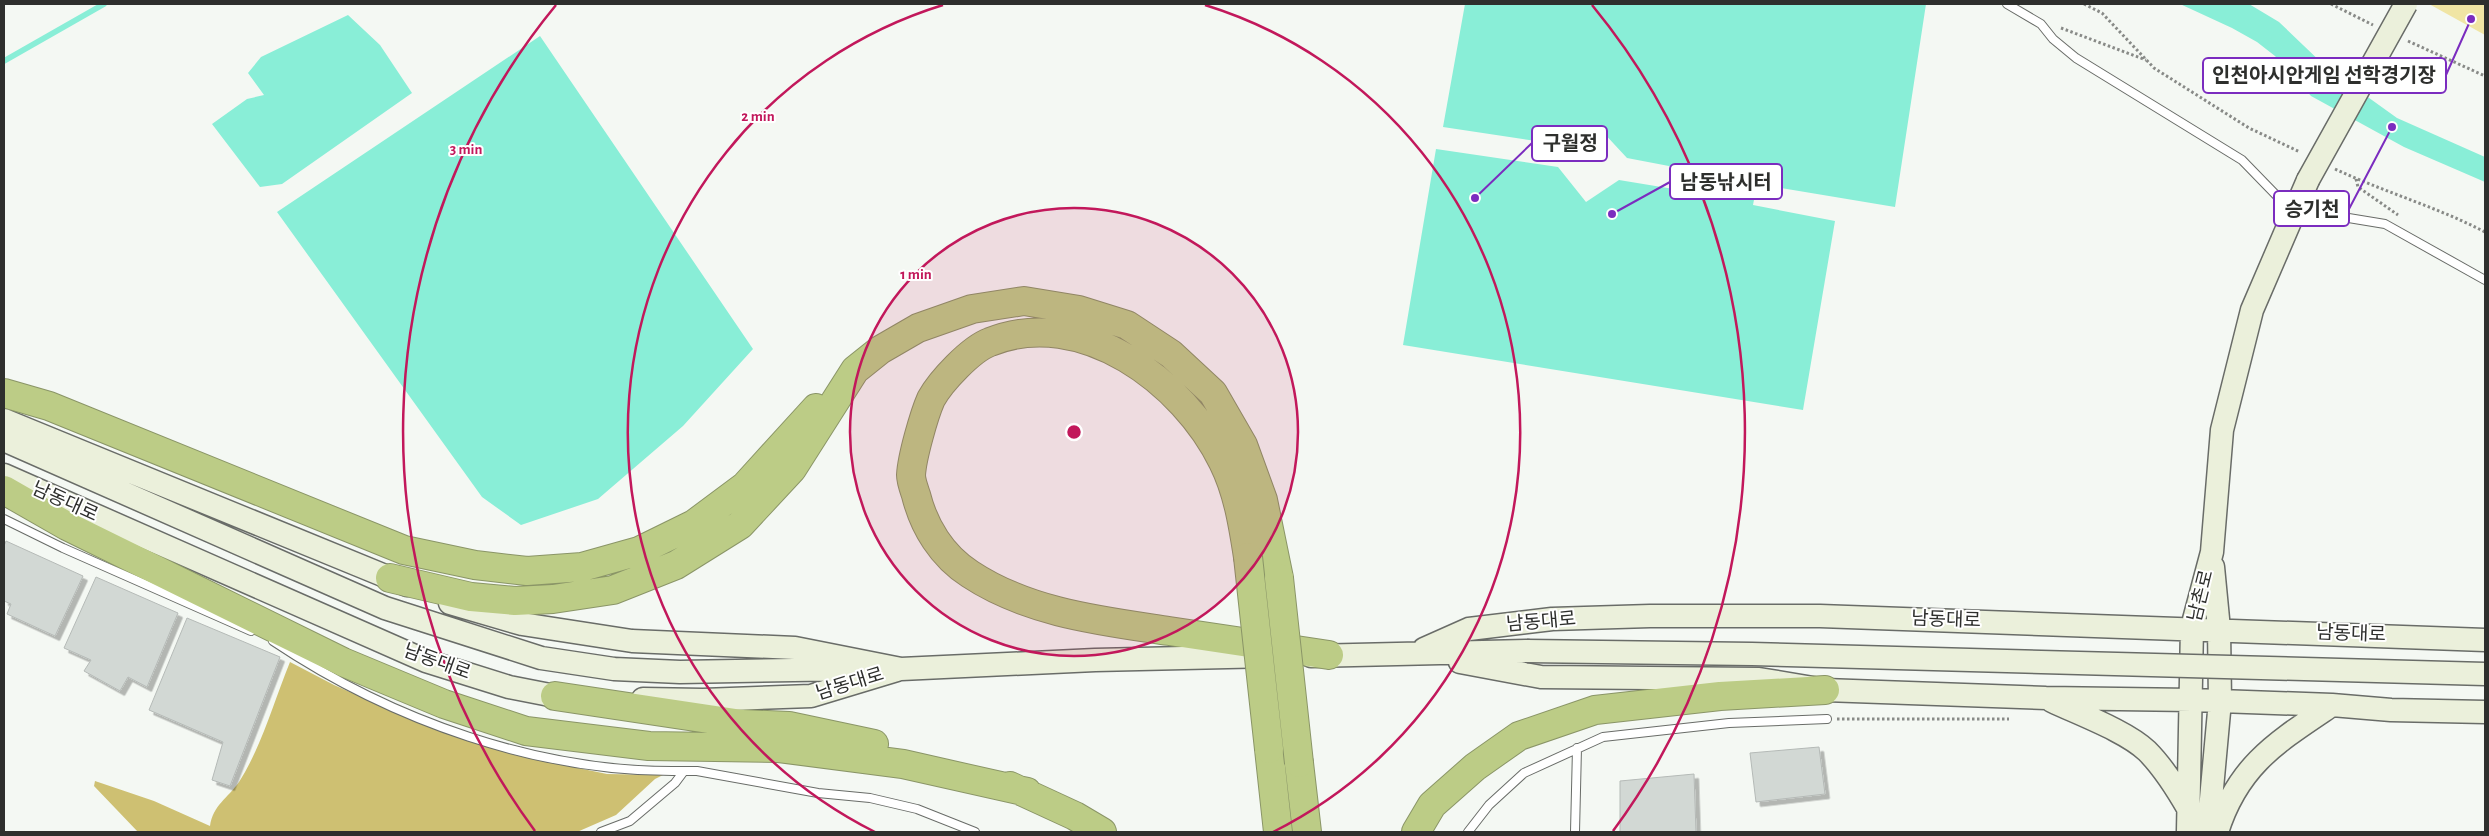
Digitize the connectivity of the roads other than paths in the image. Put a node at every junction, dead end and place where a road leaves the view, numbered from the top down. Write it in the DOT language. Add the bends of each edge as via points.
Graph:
graph roads {
  1 [pos="2007,4"];
  2 [pos="2406,4"];
  3 [pos="2294,209"];
  4 [pos="2485,280"];
  5 [pos="855,370"];
  6 [pos="4,393"];
  7 [pos="4,420"];
  8 [pos="4,440"];
  9 [pos="7,481"];
  10 [pos="4,519"];
  11 [pos="2212,552"];
  12 [pos="390,578"];
  13 [pos="2192,627"];
  14 [pos="2219,629"];
  15 [pos="2485,640"];
  16 [pos="1412,654"];
  17 [pos="1329,655"];
  18 [pos="900,668"];
  19 [pos="2485,674"];
  20 [pos="1825,690"];
  21 [pos="555,696"];
  22 [pos="2046,698"];
  23 [pos="2192,700"];
  24 [pos="2220,700"];
  25 [pos="2332,705"];
  26 [pos="2485,712"];
  27 [pos="1827,719"];
  28 [pos="1577,748"];
  29 [pos="684,771"];
  30 [pos="1027,792"];
  31 [pos="2189,822"];
  32 [pos="601,832"];
  33 [pos="974,832"];
  34 [pos="1102,832"];
  35 [pos="1278,832"];
  36 [pos="1307,832"];
  37 [pos="1416,832"];
  38 [pos="1468,832"];
  39 [pos="1575,832"];
  40 [pos="2208,832"];
  41 [pos="2217,832"];
  1 -- 3 [label="lane" via="2041,24 2076,58 2242,160"];
  2 -- 3 [label="main road, bridge"];
  3 -- 4 [label="lane" via="2376,222 2402,232"];
  3 -- 11 [label="main road" via="2252,310 2222,430"];
  5 -- 6 [label="highway" via="745,486 694,524 639,551 582,567 527,571 474,565 404,550 49,406"];
  5 -- 12 [label="highway" via="792,469 740,525 676,565 613,590 515,601 471,597"];
  5 -- 36 [label="highway, bridge" via="880,350 918,328 972,309 1024,301 1079,310 1127,326 1171,354 1213,393 1242,445 1263,500 1279,578"];
  7 -- 12 [label="main road, 남동대로"];
  8 -- 18 [label="main road" via="385,608 541,658 614,668 680,672"];
  9 -- 21 [label="main road, 남동대로" via="426,661 509,687"];
  9 -- 30 [label="highway" via="67,526 343,662 444,704 526,731 649,746 779,748 903,764"];
  10 -- 29 [label="lane" via="270,640 336,681 433,724 556,759 609,768"];
  11 -- 13 [label="main road, 남촌로"];
  11 -- 14 [label="main road, 남촌로"];
  12 -- 18 [label="main road, 남동대로" via="455,604 522,624 632,641 795,648"];
  13 -- 14 [label="main road, 남동대로"];
  13 -- 16 [label="main road, 남동대로" via="1820,616 1650,616 1552,620 1469,629"];
  13 -- 23 [label="main road, 남촌로"];
  14 -- 15 [label="main road, 남동대로"];
  14 -- 24 [label="main road, 남촌로"];
  16 -- 17 [label="main road, 남동대로"];
  16 -- 19 [label="main road, 남동대로, bridge" via="1527,651 1811,656"];
  16 -- 20 [label="main road, 남동대로" via="1541,677 1758,679"];
  17 -- 18 [label="main road, 남동대로"];
  17 -- 35 [label="highway, bridge" via="1084,619 1012,596 970,574 941,550 921,514 911,476 919,436 932,398 957,367 988,342 1023,332 1059,334 1104,346 1143,367 1176,395 1203,427 1224,463 1241,512 1248,557 1269,749"];
  18 -- 21 [label="main road, 남동대로" via="812,696 702,700"];
  20 -- 22 [label="main road, 남동대로"];
  20 -- 37 [label="highway" via="1720,696 1595,710 1527,733 1475,767 1432,805"];
  21 -- 30 [label="highway" via="742,724 789,726 948,763"];
  22 -- 23 [label="main road, 남동대로"];
  22 -- 31 [label="main road" via="2115,731 2146,750 2173,782"];
  23 -- 24 [label="main road, 남동대로"];
  23 -- 31 [label="main road, 남촌로"];
  24 -- 25 [label="main road, 남동대로"];
  24 -- 40 [label="main road, 남촌로"];
  25 -- 26 [label="main road, 남동대로"];
  25 -- 41 [label="main road" via="2282,738 2254,764 2226,806"];
  27 -- 28 [label="lane" via="1663,729 1603,737"];
  28 -- 38 [label="lane" via="1524,773 1489,805"];
  28 -- 39 [label="lane"];
  29 -- 32 [label="lane" via="675,783 630,821"];
  29 -- 33 [label="lane" via="818,793 870,798 917,809"];
  30 -- 34 [label="highway"];
}
